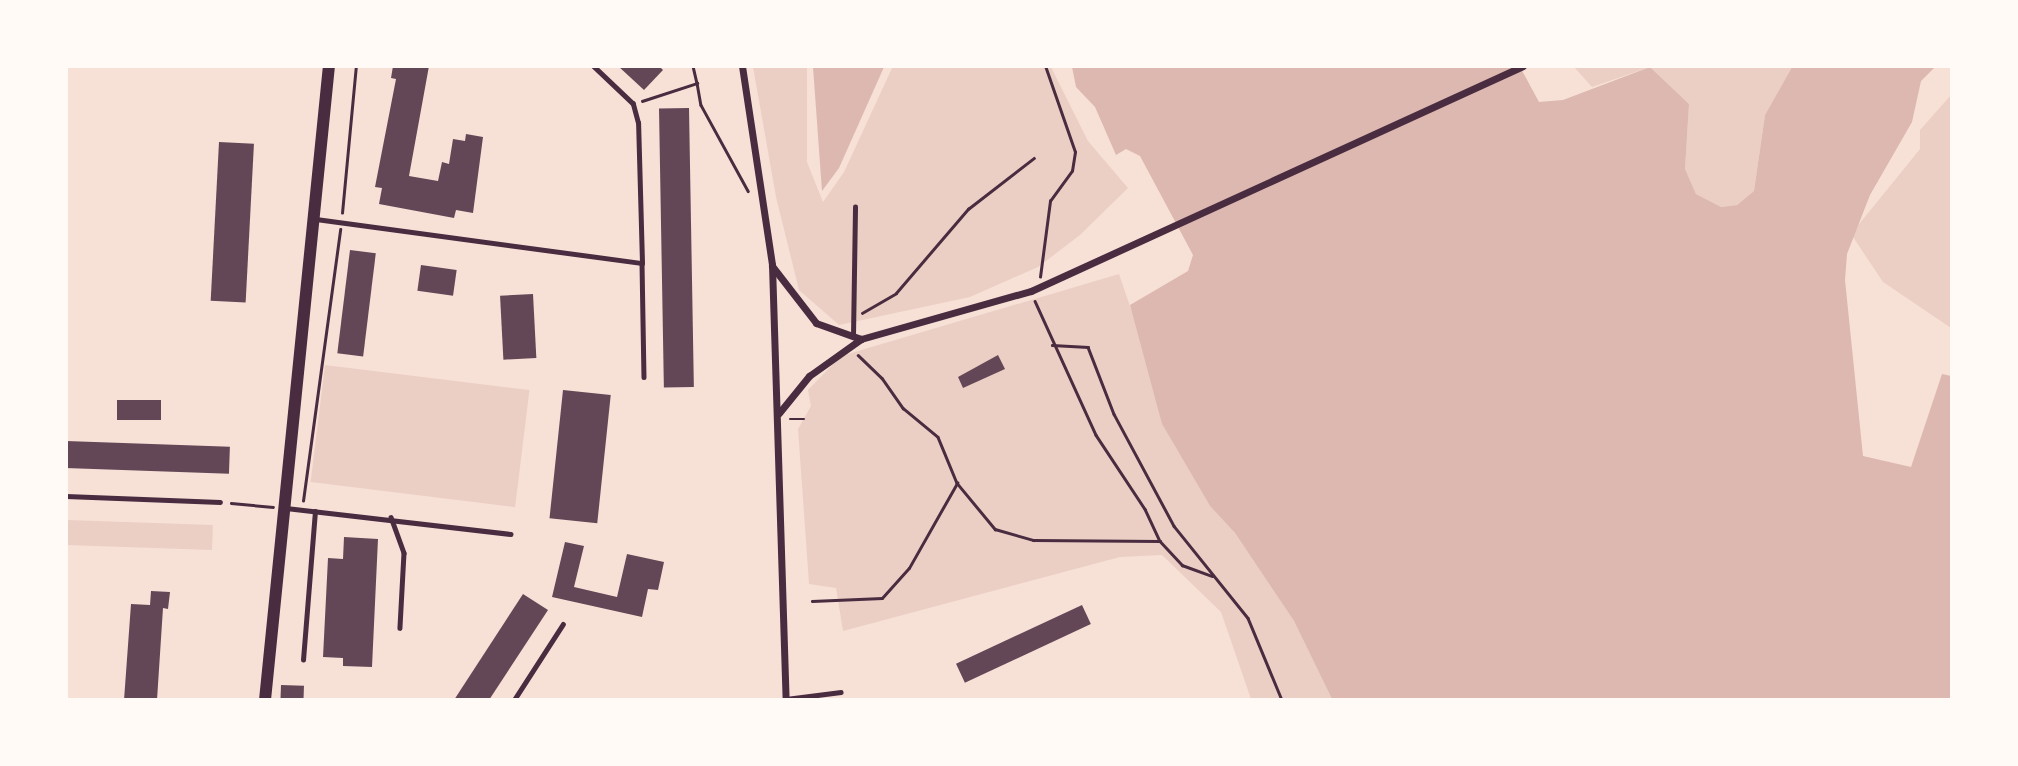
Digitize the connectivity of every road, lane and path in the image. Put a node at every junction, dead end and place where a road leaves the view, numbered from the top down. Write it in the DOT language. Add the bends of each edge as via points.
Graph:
graph roads {
  1 [pos="329,66"];
  2 [pos="356,66"];
  3 [pos="593,66"];
  4 [pos="693,66"];
  5 [pos="742,66"];
  6 [pos="1045,66"];
  7 [pos="1523,66"];
  8 [pos="697,83"];
  9 [pos="633,104"];
  10 [pos="1034,158"];
  11 [pos="748,191"];
  12 [pos="855,208"];
  13 [pos="311,218"];
  14 [pos="341,222"];
  15 [pos="642,263"];
  16 [pos="772,265"];
  17 [pos="1039,287"];
  18 [pos="1031,291"];
  19 [pos="853,319"];
  20 [pos="857,338"];
  21 [pos="1052,345"];
  22 [pos="851,348"];
  23 [pos="644,377"];
  24 [pos="779,413"];
  25 [pos="957,483"];
  26 [pos="66,496"];
  27 [pos="220,502"];
  28 [pos="286,508"];
  29 [pos="302,509"];
  30 [pos="315,511"];
  31 [pos="391,517"];
  32 [pos="512,534"];
  33 [pos="1160,541"];
  34 [pos="1214,577"];
  35 [pos="811,601"];
  36 [pos="564,624"];
  37 [pos="400,628"];
  38 [pos="303,660"];
  39 [pos="841,692"];
  40 [pos="265,699"];
  41 [pos="513,699"];
  42 [pos="786,699"];
  43 [pos="1282,699"];
  1 -- 13 [label="main road"];
  2 -- 14 [label="path"];
  3 -- 9 [label="lane"];
  4 -- 8 [label="path"];
  5 -- 16 [label="street"];
  6 -- 17 [label="path" via="1075,152 1072,171 1050,201 1045,219"];
  7 -- 17 [label="street" via="1177,228"];
  8 -- 9 [label="path"];
  8 -- 11 [label="path" via="701,105"];
  9 -- 15 [label="lane" via="638,123"];
  10 -- 19 [label="path" via="968,209 896,293"];
  12 -- 19 [label="lane"];
  13 -- 14 [label="lane"];
  13 -- 28 [label="main road"];
  14 -- 15 [label="lane"];
  14 -- 29 [label="path"];
  15 -- 23 [label="lane"];
  16 -- 20 [label="street" via="816,323"];
  16 -- 24 [label="street"];
  17 -- 18 [label="street"];
  18 -- 20 [label="street"];
  18 -- 21 [label="path"];
  19 -- 20 [label="lane"];
  20 -- 24 [label="street" via="809,376"];
  21 -- 33 [label="path" via="1096,435 1145,509"];
  21 -- 34 [label="path" via="1088,347 1114,414 1174,526"];
  22 -- 25 [label="path" via="882,378 903,408 938,437"];
  24 -- 42 [label="street"];
  25 -- 33 [label="path" via="995,529 1021,537"];
  25 -- 35 [label="path" via="909,568 882,598"];
  26 -- 27 [label="lane"];
  27 -- 28 [label="path"];
  28 -- 29 [label="lane"];
  28 -- 40 [label="main road"];
  29 -- 30 [label="lane"];
  30 -- 31 [label="lane"];
  30 -- 38 [label="lane"];
  31 -- 32 [label="lane"];
  31 -- 37 [label="lane" via="404,553"];
  33 -- 34 [label="path" via="1182,565"];
  34 -- 43 [label="path" via="1248,618"];
  36 -- 41 [label="lane"];
  39 -- 42 [label="lane"];
}
